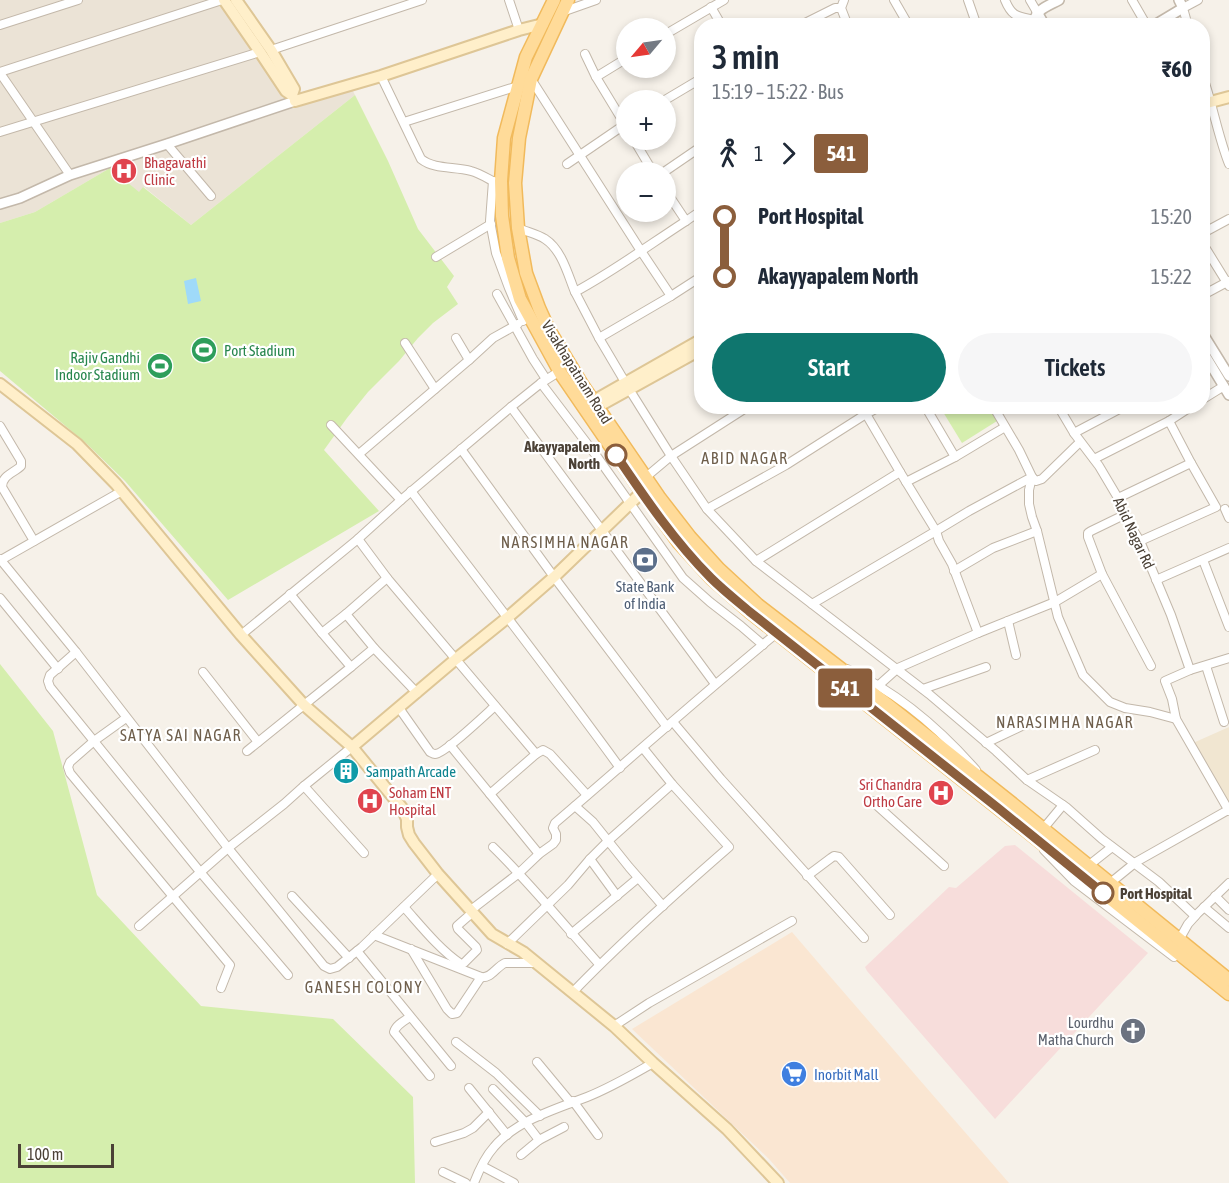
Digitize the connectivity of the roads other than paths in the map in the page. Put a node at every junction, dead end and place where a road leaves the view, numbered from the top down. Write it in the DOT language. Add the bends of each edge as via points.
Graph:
graph roads {
  1 [pos="78,0"];
  2 [pos="223,0"];
  3 [pos="236,0"];
  4 [pos="422,0"];
  5 [pos="509,0"];
  6 [pos="554,0"];
  7 [pos="596,0"];
  8 [pos="724,0"];
  9 [pos="894,0"];
  10 [pos="968,0"];
  11 [pos="1005,0"];
  12 [pos="1030,0"];
  13 [pos="1059,0"];
  14 [pos="1132,0"];
  15 [pos="1198,0"];
  16 [pos="842,4"];
  17 [pos="1181,4"];
  18 [pos="565,6"];
  19 [pos="711,7"];
  20 [pos="717,18"];
  21 [pos="816,18"];
  22 [pos="904,18"];
  23 [pos="974,18"];
  24 [pos="1030,18"];
  25 [pos="1035,18"];
  26 [pos="1036,18"];
  27 [pos="1142,18"];
  28 [pos="1164,18"];
  29 [pos="543,24"];
  30 [pos="0,25"];
  31 [pos="676,28"];
  32 [pos="519,30"];
  33 [pos="266,51"];
  34 [pos="585,54"];
  35 [pos="616,65"];
  36 [pos="0,72"];
  37 [pos="381,76"];
  38 [pos="596,77"];
  39 [pos="531,79"];
  40 [pos="694,83"];
  41 [pos="518,86"];
  42 [pos="676,93"];
  43 [pos="1229,97"];
  44 [pos="293,98"];
  45 [pos="1210,102"];
  46 [pos="616,109"];
  47 [pos="1210,111"];
  48 [pos="33,122"];
  49 [pos="404,122"];
  50 [pos="0,132"];
  51 [pos="616,132"];
  52 [pos="167,144"];
  53 [pos="694,151"];
  54 [pos="581,155"];
  55 [pos="567,164"];
  56 [pos="676,164"];
  57 [pos="1229,164"];
  58 [pos="70,175"];
  59 [pos="497,183"];
  60 [pos="211,196"];
  61 [pos="0,204"];
  62 [pos="676,206"];
  63 [pos="694,216"];
  64 [pos="1229,219"];
  65 [pos="686,221"];
  66 [pos="491,224"];
  67 [pos="519,228"];
  68 [pos="1210,229"];
  69 [pos="640,251"];
  70 [pos="1210,255"];
  71 [pos="436,257"];
  72 [pos="694,281"];
  73 [pos="1228,283"];
  74 [pos="575,292"];
  75 [pos="1210,292"];
  76 [pos="497,294"];
  77 [pos="671,296"];
  78 [pos="527,319"];
  79 [pos="514,326"];
  80 [pos="456,338"];
  81 [pos="599,338"];
  82 [pos="405,343"];
  83 [pos="694,344"];
  84 [pos="1210,347"];
  85 [pos="694,353"];
  86 [pos="469,360"];
  87 [pos="1210,360"];
  88 [pos="560,371"];
  89 [pos="1225,376"];
  90 [pos="544,381"];
  91 [pos="0,384"];
  92 [pos="627,386"];
  93 [pos="435,389"];
  94 [pos="1210,392"];
  95 [pos="1229,395"];
  96 [pos="511,406"];
  97 [pos="591,407"];
  98 [pos="737,414"];
  99 [pos="866,414"];
  100 [pos="930,414"];
  101 [pos="998,414"];
  102 [pos="1063,414"];
  103 [pos="1110,414"];
  104 [pos="1180,414"];
  105 [pos="1169,421"];
  106 [pos="331,425"];
  107 [pos="0,426"];
  108 [pos="1005,426"];
  109 [pos="1074,433"];
  110 [pos="1080,442"];
  111 [pos="461,449"];
  112 [pos="359,454"];
  113 [pos="671,456"];
  114 [pos="956,457"];
  115 [pos="1094,459"];
  116 [pos="1191,463"];
  117 [pos="900,472"];
  118 [pos="646,477"];
  119 [pos="1032,477"];
  120 [pos="906,482"];
  121 [pos="122,491"];
  122 [pos="411,491"];
  123 [pos="642,492"];
  124 [pos="1118,498"];
  125 [pos="401,500"];
  126 [pos="630,504"];
  127 [pos="707,509"];
  128 [pos="1124,514"];
  129 [pos="602,531"];
  130 [pos="936,531"];
  131 [pos="1037,531"];
  132 [pos="358,539"];
  133 [pos="34,541"];
  134 [pos="1140,541"];
  135 [pos="1229,548"];
  136 [pos="0,560"];
  137 [pos="1203,560"];
  138 [pos="756,561"];
  139 [pos="954,571"];
  140 [pos="1102,574"];
  141 [pos="554,577"];
  142 [pos="387,578"];
  143 [pos="1155,580"];
  144 [pos="290,594"];
  145 [pos="0,598"];
  146 [pos="1055,603"];
  147 [pos="812,604"];
  148 [pos="346,614"];
  149 [pos="507,618"];
  150 [pos="1008,621"];
  151 [pos="1229,627"];
  152 [pos="322,633"];
  153 [pos="777,633"];
  154 [pos="978,633"];
  155 [pos="241,635"];
  156 [pos="763,645"];
  157 [pos="374,648"];
  158 [pos="76,652"];
  159 [pos="1016,655"];
  160 [pos="1229,658"];
  161 [pos="456,659"];
  162 [pos="831,661"];
  163 [pos="1151,666"];
  164 [pos="1206,666"];
  165 [pos="351,667"];
  166 [pos="986,667"];
  167 [pos="898,668"];
  168 [pos="58,669"];
  169 [pos="1190,670"];
  170 [pos="203,672"];
  171 [pos="715,684"];
  172 [pos="879,685"];
  173 [pos="923,688"];
  174 [pos="417,693"];
  175 [pos="304,705"];
  176 [pos="495,706"];
  177 [pos="399,708"];
  178 [pos="126,718"];
  179 [pos="1176,719"];
  180 [pos="1224,722"];
  181 [pos="1026,723"];
  182 [pos="670,725"];
  183 [pos="94,741"];
  184 [pos="258,742"];
  185 [pos="986,743"];
  186 [pos="450,745"];
  187 [pos="352,747"];
  188 [pos="643,748"];
  189 [pos="1095,750"];
  190 [pos="247,751"];
  191 [pos="536,754"];
  192 [pos="620,768"];
  193 [pos="1027,780"];
  194 [pos="672,784"];
  195 [pos="304,786"];
  196 [pos="993,789"];
  197 [pos="490,794"];
  198 [pos="587,795"];
  199 [pos="872,801"];
  200 [pos="1063,805"];
  201 [pos="575,806"];
  202 [pos="1228,810"];
  203 [pos="1043,829"];
  204 [pos="608,841"];
  205 [pos="493,847"];
  206 [pos="1112,847"];
  207 [pos="228,848"];
  208 [pos="364,853"];
  209 [pos="539,854"];
  210 [pos="590,859"];
  211 [pos="1134,864"];
  212 [pos="944,866"];
  213 [pos="1088,866"];
  214 [pos="201,873"];
  215 [pos="519,873"];
  216 [pos="438,874"];
  217 [pos="807,876"];
  218 [pos="638,878"];
  219 [pos="1109,884"];
  220 [pos="1228,886"];
  221 [pos="174,896"];
  222 [pos="292,896"];
  223 [pos="617,896"];
  224 [pos="1215,896"];
  225 [pos="548,906"];
  226 [pos="663,906"];
  227 [pos="404,907"];
  228 [pos="1204,907"];
  229 [pos="1229,910"];
  230 [pos="472,911"];
  231 [pos="890,915"];
  232 [pos="1195,915"];
  233 [pos="792,921"];
  234 [pos="139,926"];
  235 [pos="1229,928"];
  236 [pos="571,934"];
  237 [pos="374,935"];
  238 [pos="864,938"];
  239 [pos="1179,940"];
  240 [pos="507,944"];
  241 [pos="411,949"];
  242 [pos="357,951"];
  243 [pos="349,958"];
  244 [pos="537,963"];
  245 [pos="599,964"];
  246 [pos="288,975"];
  247 [pos="481,977"];
  248 [pos="1229,979"];
  249 [pos="221,988"];
  250 [pos="573,992"];
  251 [pos="1229,995"];
  252 [pos="410,1017"];
  253 [pos="614,1026"];
  254 [pos="456,1042"];
  255 [pos="537,1062"];
  256 [pos="653,1063"];
  257 [pos="451,1066"];
  258 [pos="430,1076"];
  259 [pos="469,1088"];
  260 [pos="494,1089"];
  261 [pos="572,1102"];
  262 [pos="489,1112"];
  263 [pos="540,1116"];
  264 [pos="526,1123"];
  265 [pos="564,1127"];
  266 [pos="598,1134"];
  267 [pos="507,1135"];
  268 [pos="539,1140"];
  269 [pos="435,1142"];
  270 [pos="521,1155"];
  271 [pos="482,1166"];
  272 [pos="443,1172"];
  273 [pos="466,1183"];
  274 [pos="474,1183"];
  275 [pos="514,1183"];
  276 [pos="778,1183"];
  1 -- 30 [label="street"];
  2 -- 33 [label="main road"];
  2 -- 36 [label="street"];
  3 -- 33 [label="main road"];
  4 -- 33 [label="street"];
  5 -- 32 [label="street"];
  6 -- 29 [label="main road"];
  7 -- 18 [label="street"];
  8 -- 19 [label="street"];
  9 -- 22 [label="street"];
  10 -- 23 [label="street"];
  11 -- 24 [label="street" via="1013,15"];
  12 -- 25 [label="street"];
  13 -- 26 [label="street"];
  14 -- 27 [label="street"];
  15 -- 17 [label="street"];
  16 -- 21 [label="street"];
  17 -- 28 [label="street"];
  18 -- 39 [label="main road, Visakhapatnam Road"];
  19 -- 20 [label="street"];
  19 -- 31 [label="street"];
  29 -- 32 [label="main road"];
  29 -- 41 [label="main road" via="526,57"];
  32 -- 37 [label="main road"];
  33 -- 44 [label="main road" via="294,89"];
  33 -- 48 [label="street"];
  34 -- 38 [label="street"];
  35 -- 38 [label="street"];
  36 -- 48 [label="street"];
  37 -- 44 [label="main road"];
  37 -- 49 [label="street"];
  38 -- 46 [label="street"];
  39 -- 54 [label="street"];
  39 -- 67 [label="main road, Visakhapatnam Road" via="515,183"];
  40 -- 42 [label="street"];
  41 -- 49 [label="street"];
  41 -- 59 [label="main road"];
  43 -- 45 [label="main road"];
  44 -- 52 [label="street"];
  47 -- 57 [label="street"];
  48 -- 50 [label="street"];
  48 -- 58 [label="street"];
  49 -- 59 [label="street" via="427,164 473,171"];
  51 -- 54 [label="street"];
  52 -- 58 [label="street"];
  52 -- 60 [label="street"];
  53 -- 56 [label="street"];
  54 -- 55 [label="street"];
  54 -- 69 [label="street"];
  58 -- 61 [label="street"];
  59 -- 66 [label="street"];
  59 -- 78 [label="main road" via="508,258"];
  62 -- 65 [label="street"];
  63 -- 65 [label="street"];
  64 -- 68 [label="street"];
  65 -- 69 [label="street"];
  66 -- 71 [label="street"];
  66 -- 78 [label="street" via="496,253 509,288"];
  67 -- 74 [label="street" via="552,245"];
  67 -- 97 [label="main road, Visakhapatnam Road" via="526,273 539,308"];
  69 -- 74 [label="street" via="606,276"];
  69 -- 77 [label="street"];
  70 -- 73 [label="street"];
  72 -- 77 [label="street"];
  73 -- 75 [label="street"];
  74 -- 81 [label="street"];
  76 -- 79 [label="street"];
  77 -- 81 [label="street"];
  78 -- 79 [label="street"];
  78 -- 88 [label="main road"];
  79 -- 86 [label="street" via="493,338"];
  79 -- 90 [label="street"];
  80 -- 86 [label="street"];
  81 -- 92 [label="street"];
  82 -- 93 [label="street"];
  83 -- 92 [label="main road"];
  84 -- 89 [label="street"];
  85 -- 92 [label="main road"];
  86 -- 93 [label="street"];
  87 -- 89 [label="street"];
  88 -- 90 [label="street"];
  88 -- 97 [label="main road"];
  89 -- 94 [label="street"];
  89 -- 95 [label="street"];
  90 -- 96 [label="street"];
  90 -- 126 [label="street"];
  91 -- 121 [label="main road" via="77,444"];
  92 -- 97 [label="main road"];
  92 -- 113 [label="street"];
  93 -- 112 [label="street"];
  96 -- 111 [label="street"];
  96 -- 129 [label="street"];
  97 -- 118 [label="main road, Visakhapatnam Road"];
  97 -- 123 [label="main road"];
  98 -- 113 [label="street"];
  99 -- 117 [label="street"];
  99 -- 127 [label="street"];
  100 -- 114 [label="street"];
  101 -- 108 [label="street"];
  102 -- 109 [label="street, Abid Nagar Rd"];
  103 -- 109 [label="street"];
  104 -- 105 [label="street"];
  105 -- 115 [label="street"];
  105 -- 116 [label="street"];
  106 -- 112 [label="street"];
  107 -- 133 [label="street" via="21,460 21,466 5,477 2,487"];
  108 -- 114 [label="street"];
  108 -- 119 [label="street"];
  109 -- 110 [label="street, Abid Nagar Rd"];
  110 -- 115 [label="street, Abid Nagar Rd"];
  110 -- 119 [label="street" via="1042,479 1036,481"];
  111 -- 122 [label="street"];
  111 -- 141 [label="street"];
  112 -- 125 [label="street"];
  113 -- 118 [label="street"];
  113 -- 127 [label="street"];
  114 -- 120 [label="street"];
  115 -- 124 [label="street, Abid Nagar Rd"];
  116 -- 124 [label="street"];
  116 -- 134 [label="street" via="1216,507"];
  117 -- 120 [label="street"];
  117 -- 138 [label="street"];
  118 -- 162 [label="main road, Visakhapatnam Road" via="719,569"];
  119 -- 130 [label="street"];
  119 -- 131 [label="street" via="1029,504"];
  120 -- 130 [label="street"];
  121 -- 133 [label="street"];
  121 -- 155 [label="main road"];
  122 -- 125 [label="street"];
  122 -- 149 [label="street"];
  123 -- 126 [label="main road"];
  123 -- 153 [label="main road" via="679,543 711,578"];
  124 -- 128 [label="street, Abid Nagar Rd"];
  125 -- 132 [label="street"];
  126 -- 129 [label="main road"];
  126 -- 156 [label="street" via="683,578"];
  127 -- 138 [label="street"];
  128 -- 134 [label="street, Abid Nagar Rd"];
  128 -- 140 [label="street" via="1088,533"];
  129 -- 141 [label="main road"];
  129 -- 171 [label="street"];
  130 -- 139 [label="street"];
  130 -- 147 [label="street"];
  131 -- 139 [label="street" via="993,548"];
  131 -- 146 [label="street"];
  132 -- 142 [label="street"];
  132 -- 144 [label="street"];
  133 -- 136 [label="street"];
  134 -- 143 [label="street, Abid Nagar Rd"];
  135 -- 137 [label="street"];
  136 -- 158 [label="street"];
  137 -- 143 [label="street"];
  137 -- 151 [label="street"];
  138 -- 147 [label="street"];
  139 -- 154 [label="street"];
  140 -- 146 [label="street"];
  140 -- 163 [label="street"];
  141 -- 149 [label="main road"];
  141 -- 182 [label="street"];
  142 -- 148 [label="street"];
  142 -- 161 [label="street"];
  143 -- 169 [label="street, Abid Nagar Rd"];
  144 -- 152 [label="street"];
  144 -- 155 [label="street"];
  145 -- 168 [label="street"];
  146 -- 150 [label="street"];
  146 -- 179 [label="street" via="1079,668 1110,702"];
  147 -- 167 [label="street"];
  148 -- 152 [label="street"];
  148 -- 157 [label="street"];
  149 -- 161 [label="main road"];
  149 -- 192 [label="street"];
  150 -- 154 [label="street"];
  150 -- 159 [label="street"];
  152 -- 165 [label="street"];
  153 -- 156 [label="street"];
  153 -- 251 [label="main road"];
  154 -- 167 [label="street"];
  155 -- 175 [label="main road"];
  156 -- 171 [label="street"];
  157 -- 165 [label="street"];
  157 -- 174 [label="street"];
  158 -- 168 [label="street"];
  158 -- 178 [label="street"];
  160 -- 164 [label="street"];
  161 -- 174 [label="main road"];
  161 -- 176 [label="street"];
  162 -- 172 [label="street"];
  162 -- 196 [label="main road, Visakhapatnam Road"];
  164 -- 169 [label="street"];
  164 -- 180 [label="street"];
  165 -- 175 [label="street"];
  166 -- 173 [label="street"];
  167 -- 172 [label="street"];
  167 -- 173 [label="street"];
  168 -- 183 [label="street" via="50,675 50,687"];
  169 -- 179 [label="street" via="1165,681"];
  170 -- 184 [label="street"];
  171 -- 182 [label="street"];
  172 -- 196 [label="street" via="944,735"];
  173 -- 185 [label="street"];
  174 -- 177 [label="main road"];
  175 -- 184 [label="street"];
  175 -- 187 [label="main road"];
  176 -- 186 [label="street"];
  176 -- 191 [label="street"];
  177 -- 186 [label="street" via="430,752 436,754"];
  177 -- 187 [label="main road"];
  178 -- 183 [label="street"];
  178 -- 207 [label="street"];
  179 -- 202 [label="street"];
  181 -- 185 [label="street"];
  182 -- 188 [label="street"];
  182 -- 217 [label="street"];
  183 -- 214 [label="street"];
  183 -- 221 [label="street" via="70,762 70,773"];
  184 -- 190 [label="street"];
  185 -- 193 [label="street"];
  186 -- 197 [label="street"];
  187 -- 195 [label="street"];
  187 -- 216 [label="main road" via="402,808 409,835"];
  188 -- 192 [label="street"];
  188 -- 194 [label="street"];
  189 -- 193 [label="street"];
  191 -- 197 [label="street"];
  191 -- 198 [label="street" via="543,750 550,754"];
  192 -- 198 [label="street"];
  193 -- 200 [label="street"];
  194 -- 204 [label="street"];
  194 -- 226 [label="street" via="729,848"];
  195 -- 207 [label="street"];
  195 -- 208 [label="street"];
  196 -- 203 [label="main road, Visakhapatnam Road"];
  197 -- 209 [label="street"];
  198 -- 201 [label="street"];
  199 -- 212 [label="street"];
  200 -- 203 [label="street"];
  200 -- 206 [label="street"];
  201 -- 204 [label="street"];
  201 -- 209 [label="street" via="555,823 556,840"];
  202 -- 211 [label="street"];
  203 -- 213 [label="main road, Visakhapatnam Road"];
  204 -- 210 [label="street"];
  204 -- 218 [label="street"];
  205 -- 215 [label="street"];
  206 -- 211 [label="street"];
  206 -- 213 [label="street"];
  207 -- 214 [label="street"];
  207 -- 243 [label="street" via="324,966 337,967"];
  209 -- 215 [label="street"];
  210 -- 223 [label="street"];
  210 -- 225 [label="street"];
  211 -- 219 [label="street"];
  211 -- 232 [label="street"];
  213 -- 219 [label="main road, Visakhapatnam Road"];
  214 -- 221 [label="street"];
  214 -- 246 [label="street"];
  215 -- 225 [label="street"];
  215 -- 230 [label="street"];
  216 -- 227 [label="street"];
  216 -- 230 [label="main road"];
  217 -- 231 [label="street" via="834,856 839,857"];
  217 -- 238 [label="street"];
  218 -- 223 [label="street"];
  218 -- 226 [label="street"];
  219 -- 239 [label="main road, Visakhapatnam Road"];
  220 -- 224 [label="street"];
  221 -- 234 [label="street"];
  221 -- 249 [label="street" via="230,965"];
  222 -- 243 [label="street"];
  223 -- 236 [label="street"];
  224 -- 228 [label="street"];
  224 -- 229 [label="street"];
  225 -- 236 [label="street"];
  225 -- 240 [label="street"];
  226 -- 245 [label="street"];
  227 -- 230 [label="street" via="460,964 477,950 457,926"];
  227 -- 237 [label="street"];
  228 -- 232 [label="street"];
  228 -- 235 [label="street"];
  230 -- 240 [label="main road" via="492,934"];
  232 -- 239 [label="street"];
  233 -- 253 [label="street"];
  236 -- 245 [label="street"];
  237 -- 241 [label="street"];
  237 -- 242 [label="street"];
  239 -- 248 [label="main road, Visakhapatnam Road"];
  240 -- 244 [label="main road"];
  241 -- 247 [label="street"];
  241 -- 247 [label="street" via="452,1014 457,1013"];
  242 -- 243 [label="street"];
  242 -- 252 [label="street"];
  244 -- 247 [label="street" via="505,963 489,976"];
  244 -- 250 [label="main road"];
  245 -- 250 [label="street"];
  250 -- 253 [label="main road"];
  252 -- 257 [label="street"];
  252 -- 258 [label="street" via="394,1032"];
  253 -- 256 [label="main road"];
  254 -- 263 [label="street" via="505,1080"];
  255 -- 261 [label="street"];
  256 -- 261 [label="street"];
  256 -- 276 [label="main road" via="727,1129"];
  259 -- 262 [label="street"];
  260 -- 264 [label="street"];
  261 -- 263 [label="street"];
  261 -- 266 [label="street"];
  262 -- 267 [label="street"];
  262 -- 269 [label="street" via="473,1128"];
  263 -- 264 [label="street"];
  264 -- 267 [label="street"];
  264 -- 268 [label="street"];
  265 -- 268 [label="street"];
  267 -- 271 [label="street"];
  268 -- 270 [label="street"];
  271 -- 274 [label="street"];
  271 -- 275 [label="street"];
  272 -- 273 [label="street"];
}
